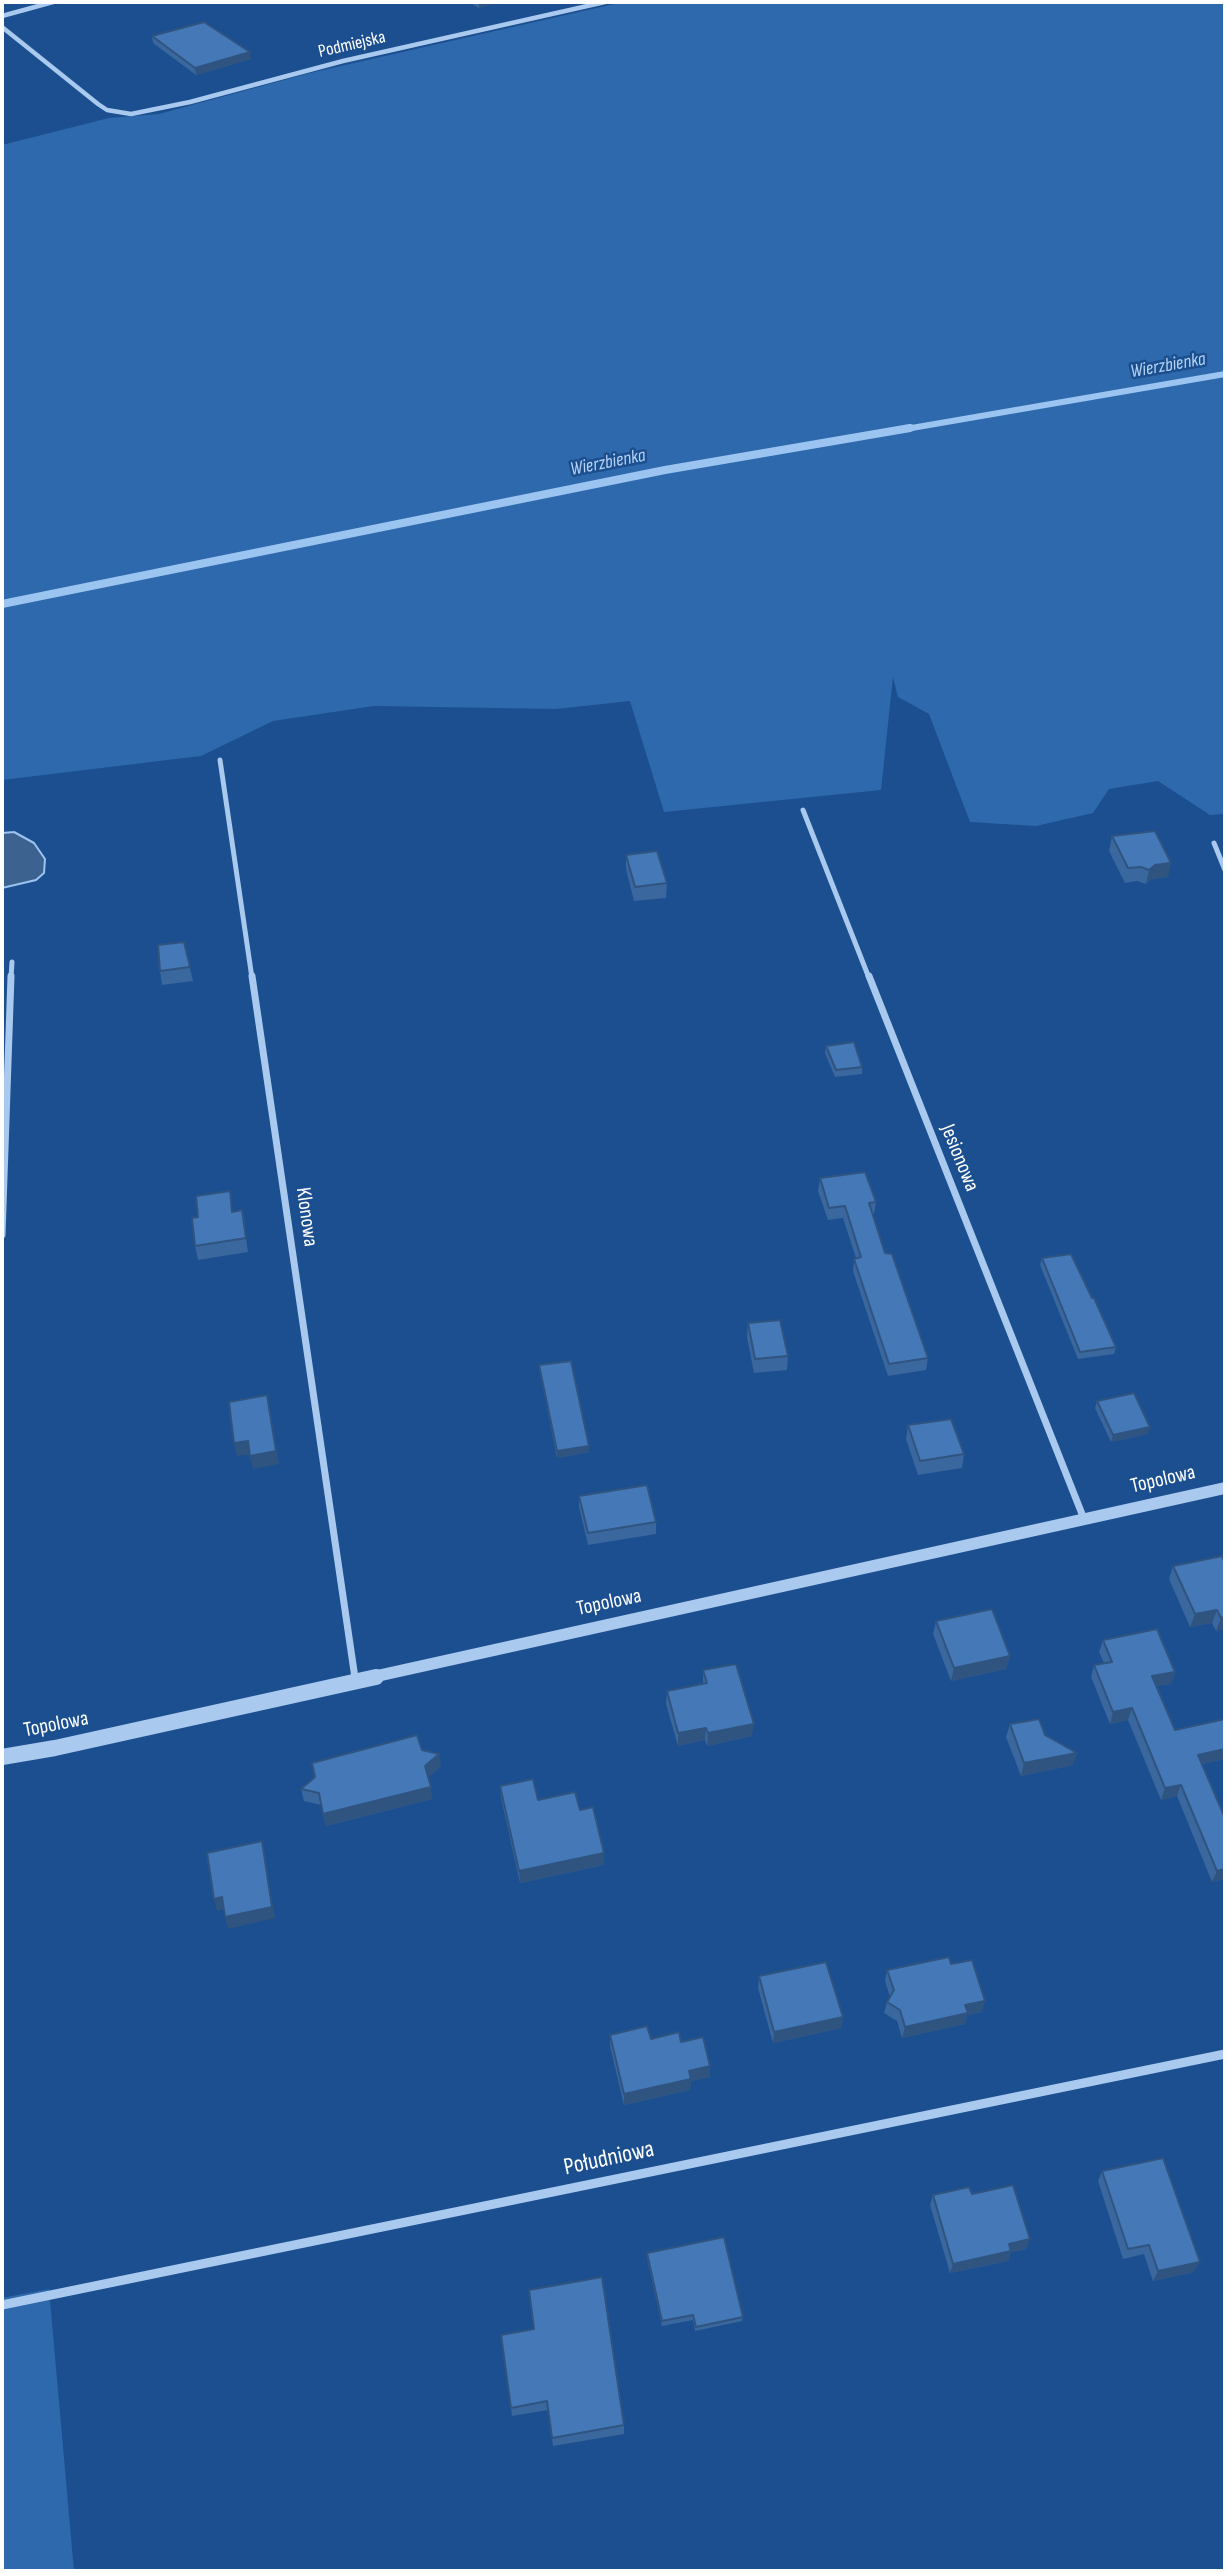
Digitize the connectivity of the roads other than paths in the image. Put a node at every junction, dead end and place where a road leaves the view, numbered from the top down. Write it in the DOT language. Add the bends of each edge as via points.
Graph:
graph roads {
  1 [pos="53,2"];
  2 [pos="605,2"];
  3 [pos="2,16"];
  4 [pos="2,27"];
  5 [pos="220,760"];
  6 [pos="803,810"];
  7 [pos="1214,843"];
  8 [pos="1225,870"];
  9 [pos="12,962"];
  10 [pos="2,1235"];
  11 [pos="1225,1488"];
  12 [pos="1084,1519"];
  13 [pos="355,1680"];
  14 [pos="2,1757"];
  15 [pos="1225,2054"];
  16 [pos="2,2305"];
  1 -- 3 [label="street"];
  2 -- 4 [label="street, Podmiejska" via="343,61 146,113 107,110"];
  5 -- 13 [label="street, Klonowa"];
  6 -- 12 [label="street, Jesionowa"];
  7 -- 8 [label="street"];
  9 -- 10 [label="street"];
  11 -- 12 [label="street, Topolowa"];
  12 -- 13 [label="street, Topolowa"];
  13 -- 14 [label="street, Topolowa"];
  15 -- 16 [label="street, Południowa"];
}
